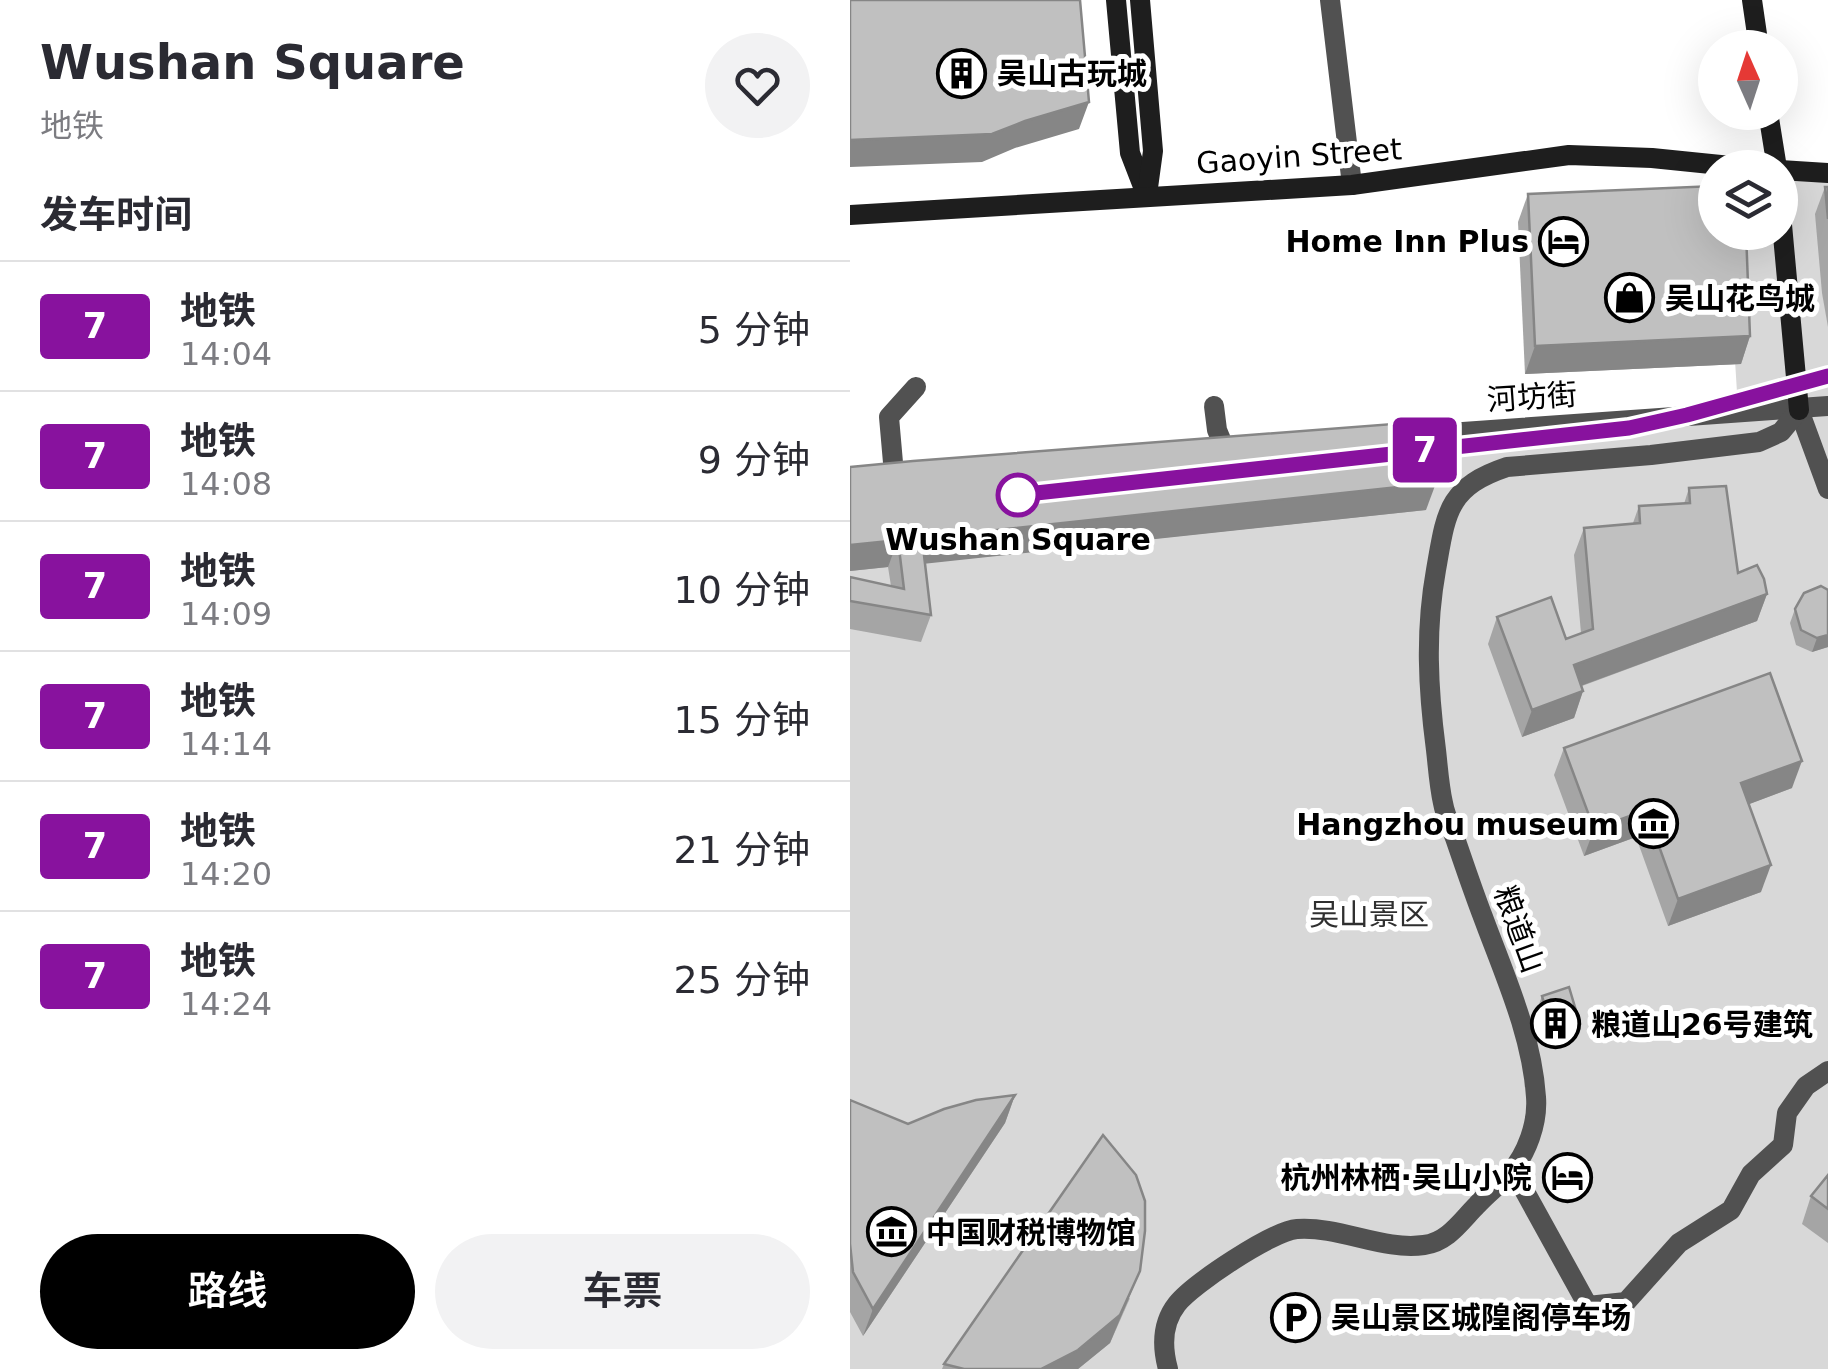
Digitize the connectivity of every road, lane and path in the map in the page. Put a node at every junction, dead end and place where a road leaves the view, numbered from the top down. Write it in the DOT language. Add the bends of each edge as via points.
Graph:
graph roads {
  1 [pos="1116,0"];
  2 [pos="1140,0"];
  3 [pos="1330,0"];
  4 [pos="1752,0"];
  5 [pos="1756,30"];
  6 [pos="1698,163"];
  7 [pos="1798,170"];
  8 [pos="1828,172"];
  9 [pos="1352,185"];
  10 [pos="1147,197"];
  11 [pos="850,215"];
  12 [pos="1784,250"];
  13 [pos="916,387"];
  14 [pos="1214,406"];
  15 [pos="1828,406"];
  16 [pos="1799,410"];
  17 [pos="1394,436"];
  18 [pos="1222,447"];
  19 [pos="895,474"];
  20 [pos="1828,489"];
  21 [pos="1828,1071"];
  22 [pos="1512,1170"];
  23 [pos="1168,1369"];
  1 -- 10 [label="street" via="1130,153"];
  2 -- 10 [label="street" via="1153,151"];
  3 -- 9 [label="street"];
  4 -- 5 [label="street"];
  6 -- 9 [label="street, Gaoyin Street" via="1569,154"];
  7 -- 8 [label="street"];
  9 -- 10 [label="street, Gaoyin Street"];
  10 -- 11 [label="street, Gaoyin Street"];
  12 -- 16 [label="street"];
  13 -- 19 [label="street" via="889,417"];
  14 -- 18 [label="street"];
  15 -- 16 [label="street, 河坊街"];
  16 -- 17 [label="street, 河坊街"];
  16 -- 20 [label="street"];
  16 -- 22 [label="street, 粮道山" via="1781,432 1759,442 1506,466 1466,486 1452,505 1431,599 1429,696 1443,804 1533,1070 1532,1134"];
  21 -- 22 [label="street" via="1787,1112 1783,1145 1752,1174 1730,1210 1680,1244 1626,1302 1588,1306"];
  22 -- 23 [label="street, 粮道山" via="1453,1232 1427,1245 1325,1229 1292,1229 1259,1244 1176,1305 1164,1330"];
}
